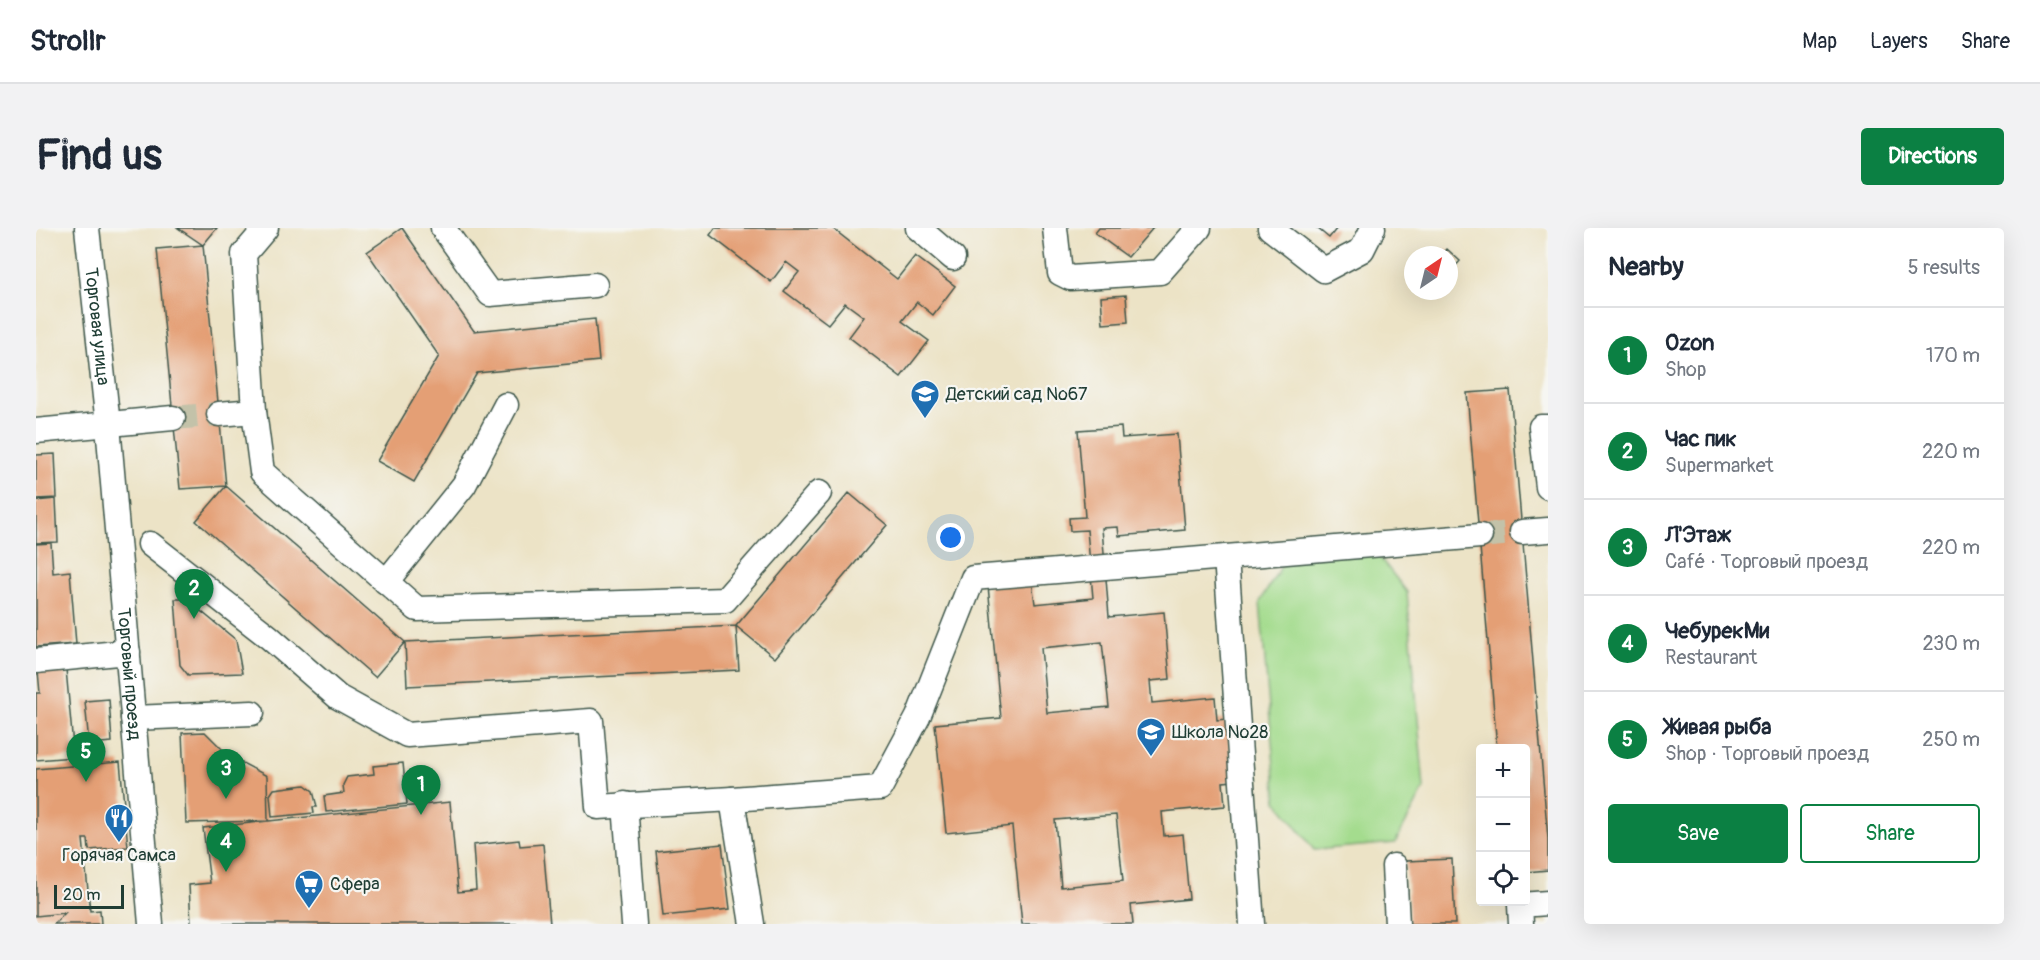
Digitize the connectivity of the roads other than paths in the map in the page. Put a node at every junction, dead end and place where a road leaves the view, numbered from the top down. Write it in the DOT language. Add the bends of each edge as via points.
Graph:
graph roads {
  1 [pos="87,228"];
  2 [pos="266,228"];
  3 [pos="443,228"];
  4 [pos="918,228"];
  5 [pos="1055,228"];
  6 [pos="1199,228"];
  7 [pos="1270,228"];
  8 [pos="1373,228"];
  9 [pos="953,258"];
  10 [pos="595,285"];
  11 [pos="506,405"];
  12 [pos="254,411"];
  13 [pos="219,414"];
  14 [pos="173,418"];
  15 [pos="108,425"];
  16 [pos="1548,427"];
  17 [pos="36,431"];
  18 [pos="1548,487"];
  19 [pos="819,493"];
  20 [pos="1548,530"];
  21 [pos="1522,532"];
  22 [pos="1480,536"];
  23 [pos="150,544"];
  24 [pos="1226,557"];
  25 [pos="386,582"];
  26 [pos="128,652"];
  27 [pos="36,661"];
  28 [pos="252,713"];
  29 [pos="133,718"];
  30 [pos="732,799"];
  31 [pos="625,804"];
  32 [pos="1394,866"];
  33 [pos="1548,903"];
  34 [pos="151,924"];
  35 [pos="634,924"];
  36 [pos="752,924"];
  37 [pos="1252,924"];
  38 [pos="1397,924"];
  39 [pos="1521,924"];
  1 -- 15 [label="street, Торговая улица"];
  2 -- 12 [label="street" via="244,254"];
  3 -- 10 [label="street" via="490,294"];
  4 -- 9 [label="street"];
  5 -- 6 [label="street" via="1060,273 1070,278 1160,272"];
  7 -- 8 [label="street" via="1324,270 1362,250"];
  11 -- 25 [label="street" via="464,485"];
  12 -- 13 [label="street"];
  12 -- 25 [label="street" via="262,472"];
  14 -- 15 [label="street"];
  15 -- 17 [label="street"];
  15 -- 26 [label="street, Торговый проезд"];
  16 -- 18 [label="street" via="1541,427"];
  19 -- 25 [label="street" via="725,600 417,609"];
  20 -- 21 [label="street"];
  22 -- 24 [label="street"];
  23 -- 31 [label="street" via="269,636 338,697 407,735 591,721 598,807"];
  24 -- 30 [label="street" via="974,578 918,717 880,788"];
  24 -- 37 [label="street"];
  26 -- 27 [label="street"];
  26 -- 29 [label="street, Торговый проезд"];
  28 -- 29 [label="street"];
  29 -- 34 [label="street, Торговый проезд"];
  30 -- 31 [label="street"];
  30 -- 36 [label="street"];
  31 -- 35 [label="street"];
  32 -- 38 [label="street"];
  33 -- 39 [label="street" via="1520,905"];
}
